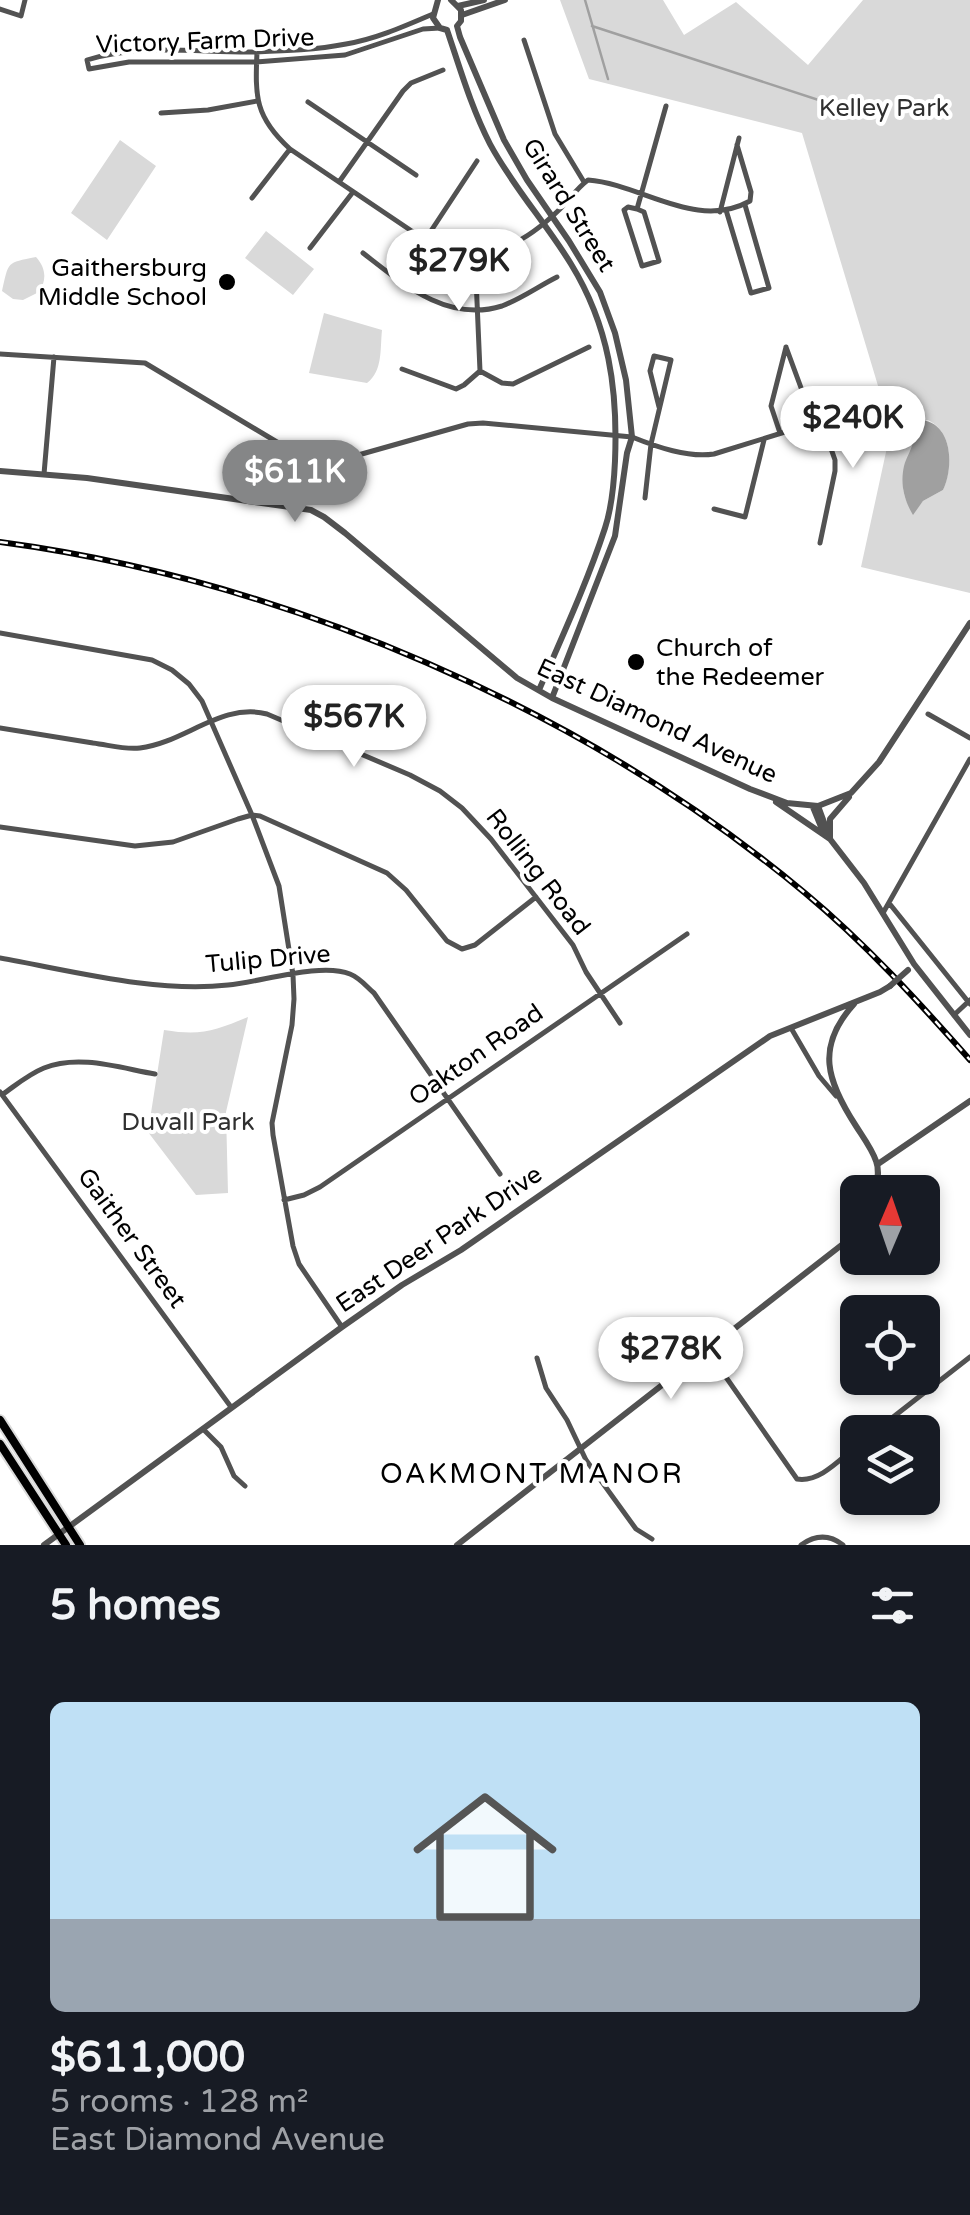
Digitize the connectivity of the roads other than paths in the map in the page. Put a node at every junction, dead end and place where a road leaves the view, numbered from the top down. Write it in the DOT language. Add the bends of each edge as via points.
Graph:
graph roads {
  1 [pos="25,0"];
  2 [pos="484,0"];
  3 [pos="505,0"];
  4 [pos="454,2"];
  5 [pos="436,6"];
  6 [pos="0,9"];
  7 [pos="462,15"];
  8 [pos="457,26"];
  9 [pos="443,29"];
  10 [pos="524,40"];
  11 [pos="257,52"];
  12 [pos="256,62"];
  13 [pos="443,70"];
  14 [pos="256,101"];
  15 [pos="308,102"];
  16 [pos="666,106"];
  17 [pos="161,113"];
  18 [pos="366,142"];
  19 [pos="290,149"];
  20 [pos="478,162"];
  21 [pos="416,175"];
  22 [pos="339,182"];
  23 [pos="584,182"];
  24 [pos="353,192"];
  25 [pos="642,195"];
  26 [pos="252,198"];
  27 [pos="744,204"];
  28 [pos="636,209"];
  29 [pos="723,211"];
  30 [pos="552,216"];
  31 [pos="542,223"];
  32 [pos="425,240"];
  33 [pos="310,248"];
  34 [pos="363,253"];
  35 [pos="475,254"];
  36 [pos="557,276"];
  37 [pos="476,308"];
  38 [pos="588,347"];
  39 [pos="0,354"];
  40 [pos="54,357"];
  41 [pos="402,368"];
  42 [pos="480,371"];
  43 [pos="659,407"];
  44 [pos="817,422"];
  45 [pos="780,433"];
  46 [pos="615,435"];
  47 [pos="632,437"];
  48 [pos="765,438"];
  49 [pos="651,444"];
  50 [pos="0,471"];
  51 [pos="44,474"];
  52 [pos="645,498"];
  53 [pos="714,509"];
  54 [pos="820,542"];
  55 [pos="970,623"];
  56 [pos="0,633"];
  57 [pos="539,690"];
  58 [pos="552,698"];
  59 [pos="928,714"];
  60 [pos="211,721"];
  61 [pos="0,728"];
  62 [pos="970,738"];
  63 [pos="970,759"];
  64 [pos="851,793"];
  65 [pos="771,798"];
  66 [pos="816,806"];
  67 [pos="252,815"];
  68 [pos="0,827"];
  69 [pos="827,837"];
  70 [pos="536,897"];
  71 [pos="888,902"];
  72 [pos="882,913"];
  73 [pos="687,934"];
  74 [pos="0,958"];
  75 [pos="911,967"];
  76 [pos="294,975"];
  77 [pos="600,994"];
  78 [pos="856,1002"];
  79 [pos="969,1002"];
  80 [pos="954,1016"];
  81 [pos="620,1023"];
  82 [pos="791,1028"];
  83 [pos="970,1035"];
  84 [pos="156,1074"];
  85 [pos="1,1093"];
  86 [pos="448,1098"];
  87 [pos="838,1098"];
  88 [pos="970,1100"];
  89 [pos="878,1164"];
  90 [pos="500,1174"];
  91 [pos="877,1175"];
  92 [pos="284,1200"];
  93 [pos="840,1246"];
  94 [pos="342,1328"];
  95 [pos="707,1350"];
  96 [pos="970,1357"];
  97 [pos="536,1358"];
  98 [pos="230,1407"];
  99 [pos="896,1415"];
  100 [pos="0,1420"];
  101 [pos="202,1428"];
  102 [pos="0,1444"];
  103 [pos="580,1449"];
  104 [pos="840,1459"];
  105 [pos="244,1486"];
  106 [pos="69,1528"];
  107 [pos="60,1533"];
  108 [pos="652,1538"];
  109 [pos="44,1545"];
  110 [pos="66,1545"];
  111 [pos="80,1545"];
  112 [pos="458,1545"];
  113 [pos="801,1545"];
  114 [pos="843,1545"];
  1 -- 6 [label="street" via="20,16"];
  2 -- 4 [label="street"];
  3 -- 7 [label="street"];
  4 -- 5 [label="street"];
  4 -- 7 [label="street"];
  5 -- 9 [label="street" via="434,22"];
  5 -- 11 [label="street, Victory Farm Drive" via="348,44"];
  7 -- 8 [label="street"];
  8 -- 9 [label="street"];
  8 -- 30 [label="street, Girard Street" via="504,140"];
  9 -- 12 [label="street, Victory Farm Drive" via="423,29 345,55"];
  9 -- 31 [label="street, Girard Street" via="491,145"];
  10 -- 23 [label="street" via="555,134"];
  11 -- 12 [label="street"];
  11 -- 12 [label="street, Victory Farm Drive" via="117,53 86,65"];
  12 -- 14 [label="street"];
  13 -- 18 [label="street" via="411,84"];
  14 -- 17 [label="street"];
  14 -- 19 [label="street"];
  15 -- 18 [label="street"];
  16 -- 25 [label="street"];
  18 -- 21 [label="street"];
  18 -- 22 [label="street"];
  19 -- 22 [label="street"];
  19 -- 26 [label="street"];
  20 -- 32 [label="street"];
  22 -- 24 [label="street"];
  23 -- 25 [label="street"];
  23 -- 30 [label="street"];
  24 -- 32 [label="street"];
  24 -- 33 [label="street"];
  25 -- 28 [label="street"];
  25 -- 29 [label="street" via="700,212"];
  27 -- 29 [label="street"];
  27 -- 29 [label="street" via="751,192 738,142"];
  27 -- 29 [label="street" via="769,288 750,293"];
  28 -- 28 [label="street" via="624,210 642,266 659,261 644,212"];
  30 -- 31 [label="street"];
  30 -- 47 [label="street, Girard Street" via="600,292 615,333"];
  31 -- 35 [label="street" via="506,248"];
  31 -- 46 [label="street, Girard Street" via="588,294 613,378"];
  32 -- 35 [label="street"];
  34 -- 37 [label="street" via="412,291 449,307"];
  35 -- 37 [label="street"];
  36 -- 37 [label="street" via="498,307"];
  37 -- 42 [label="street"];
  38 -- 42 [label="street" via="514,384"];
  39 -- 40 [label="street"];
  40 -- 46 [label="street" via="144,363 322,463 468,424"];
  40 -- 51 [label="street"];
  41 -- 42 [label="street" via="456,388"];
  43 -- 43 [label="street" via="671,360 654,356 650,371"];
  43 -- 49 [label="street"];
  44 -- 45 [label="street"];
  44 -- 45 [label="street" via="786,346 771,406"];
  44 -- 54 [label="street" via="825,425 836,460"];
  45 -- 48 [label="street"];
  46 -- 47 [label="street"];
  46 -- 57 [label="street, Girard Street" via="606,526"];
  47 -- 49 [label="street"];
  47 -- 58 [label="street, Girard Street" via="615,536"];
  48 -- 49 [label="street" via="704,456"];
  48 -- 53 [label="street" via="745,517"];
  49 -- 52 [label="street"];
  50 -- 51 [label="street, East Diamond Avenue"];
  51 -- 57 [label="street, East Diamond Avenue" via="310,510"];
  55 -- 64 [label="street"];
  56 -- 60 [label="street" via="152,660 189,684"];
  57 -- 58 [label="street, East Diamond Avenue"];
  58 -- 65 [label="street, East Diamond Avenue"];
  59 -- 62 [label="street"];
  60 -- 61 [label="street, Rolling Road" via="130,749"];
  60 -- 67 [label="street"];
  60 -- 70 [label="street, Rolling Road" via="254,710 440,791 491,839"];
  63 -- 71 [label="street"];
  64 -- 66 [label="street"];
  64 -- 69 [label="street" via="830,819"];
  65 -- 66 [label="street, East Diamond Avenue"];
  65 -- 69 [label="street"];
  66 -- 69 [label="street"];
  67 -- 68 [label="street" via="173,842 135,846"];
  67 -- 70 [label="street" via="398,880 456,948 469,948"];
  67 -- 76 [label="street" via="279,886"];
  69 -- 72 [label="street"];
  70 -- 77 [label="street, Rolling Road"];
  71 -- 72 [label="street"];
  71 -- 79 [label="street"];
  72 -- 75 [label="street"];
  73 -- 77 [label="street, Oakton Road"];
  74 -- 76 [label="street, Tulip Drive" via="180,986"];
  75 -- 78 [label="street, East Deer Park Drive, bridge"];
  75 -- 80 [label="street"];
  76 -- 86 [label="street, Tulip Drive" via="334,970 363,982"];
  76 -- 92 [label="street" via="292,1026 272,1123"];
  77 -- 81 [label="street, Rolling Road"];
  77 -- 86 [label="street, Oakton Road"];
  78 -- 82 [label="street, East Deer Park Drive"];
  78 -- 87 [label="street" via="839,1020 829,1048"];
  79 -- 80 [label="street"];
  80 -- 83 [label="street"];
  82 -- 87 [label="street"];
  82 -- 94 [label="street, East Deer Park Drive" via="770,1036"];
  84 -- 85 [label="street" via="66,1062"];
  85 -- 98 [label="street, Gaither Street"];
  86 -- 90 [label="street, Tulip Drive"];
  86 -- 92 [label="street, Oakton Road" via="320,1188"];
  87 -- 89 [label="street"];
  88 -- 89 [label="street"];
  89 -- 91 [label="street"];
  92 -- 94 [label="street" via="298,1264"];
  93 -- 95 [label="street"];
  94 -- 98 [label="street, East Deer Park Drive"];
  95 -- 103 [label="street"];
  95 -- 104 [label="street" via="798,1479 818,1476"];
  96 -- 99 [label="street"];
  97 -- 103 [label="street"];
  98 -- 101 [label="street, East Deer Park Drive"];
  100 -- 106 [label="main road"];
  101 -- 105 [label="street"];
  101 -- 106 [label="street, East Deer Park Drive"];
  102 -- 107 [label="main road"];
  103 -- 108 [label="street" via="636,1530"];
  103 -- 112 [label="street"];
  106 -- 107 [label="street, East Deer Park Drive"];
  106 -- 111 [label="main road"];
  107 -- 109 [label="street, East Deer Park Drive"];
  107 -- 110 [label="main road"];
  113 -- 114 [label="street" via="824,1536"];
}
